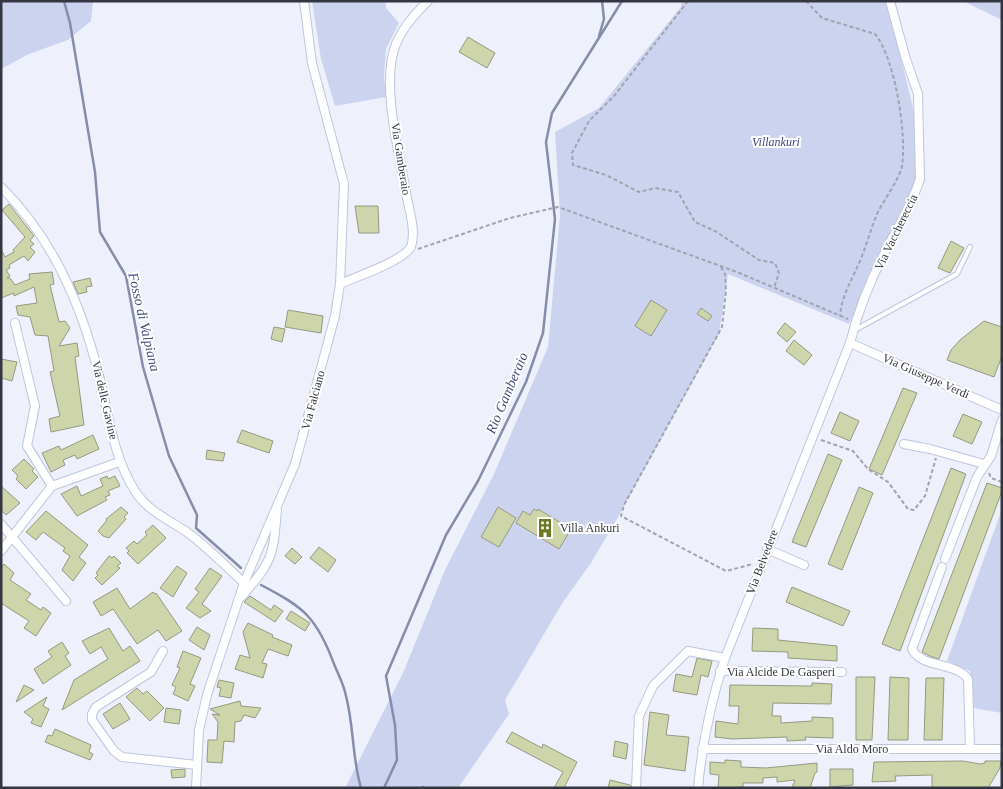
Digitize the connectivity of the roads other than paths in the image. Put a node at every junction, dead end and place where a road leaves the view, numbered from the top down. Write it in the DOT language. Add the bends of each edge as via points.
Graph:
graph roads {
  1 [pos="304,1"];
  2 [pos="428,1"];
  3 [pos="890,1"];
  4 [pos="1,187"];
  5 [pos="970,247"];
  6 [pos="340,284"];
  7 [pos="15,323"];
  8 [pos="853,331"];
  9 [pos="850,343"];
  10 [pos="1002,410"];
  11 [pos="1002,420"];
  12 [pos="904,444"];
  13 [pos="119,462"];
  14 [pos="984,464"];
  15 [pos="52,486"];
  16 [pos="278,506"];
  17 [pos="1,524"];
  18 [pos="14,537"];
  19 [pos="767,549"];
  20 [pos="1,551"];
  21 [pos="804,565"];
  22 [pos="244,583"];
  23 [pos="66,600"];
  24 [pos="239,600"];
  25 [pos="163,651"];
  26 [pos="725,658"];
  27 [pos="720,672"];
  28 [pos="842,672"];
  29 [pos="702,749"];
  30 [pos="970,749"];
  31 [pos="1002,749"];
  32 [pos="197,765"];
  33 [pos="196,788"];
  34 [pos="636,788"];
  35 [pos="698,788"];
  1 -- 6 [label="street, Via Falciano" via="312,63 344,184"];
  2 -- 6 [label="street, Via Gamberaio" via="402,33 390,71 390,93 413,243 406,253"];
  3 -- 8 [label="street, Via Vacchereccia" via="918,94 920,179 881,261"];
  4 -- 13 [label="street, Via delle Gavine" via="48,243 68,285 93,350"];
  5 -- 8 [label="lane" via="957,274"];
  6 -- 16 [label="street, Via Falciano" via="336,316 304,433"];
  7 -- 15 [label="street" via="35,406 27,446"];
  8 -- 9 [label="street, Via Vacchereccia"];
  9 -- 10 [label="street, Via Giuseppe Verdi"];
  9 -- 19 [label="street, Via Belvedere"];
  11 -- 14 [label="street" via="991,456"];
  12 -- 14 [label="street"];
  13 -- 15 [label="street"];
  13 -- 22 [label="street, Via delle Gavine" via="144,502 191,536"];
  14 -- 30 [label="street" via="912,649 919,658 959,671 968,679"];
  15 -- 18 [label="street"];
  16 -- 22 [label="street, Via Falciano"];
  16 -- 24 [label="street" via="270,560"];
  17 -- 18 [label="street"];
  18 -- 20 [label="street"];
  18 -- 23 [label="street"];
  19 -- 21 [label="street"];
  19 -- 26 [label="street, Via Belvedere"];
  22 -- 24 [label="street, Via Falciano"];
  24 -- 32 [label="street, Via Falciano" via="207,695 199,730"];
  25 -- 32 [label="street" via="153,670 96,707 92,720 122,757"];
  26 -- 27 [label="street, Via Belvedere"];
  26 -- 34 [label="street" via="688,651 652,686 640,716"];
  27 -- 28 [label="street, Via Alcide De Gasperi"];
  27 -- 29 [label="street, Via Belvedere"];
  29 -- 30 [label="street, Via Aldo Moro"];
  29 -- 35 [label="street, Via Belvedere"];
  30 -- 31 [label="street, Via Aldo Moro"];
  32 -- 33 [label="street, Via Falciano"];
}
